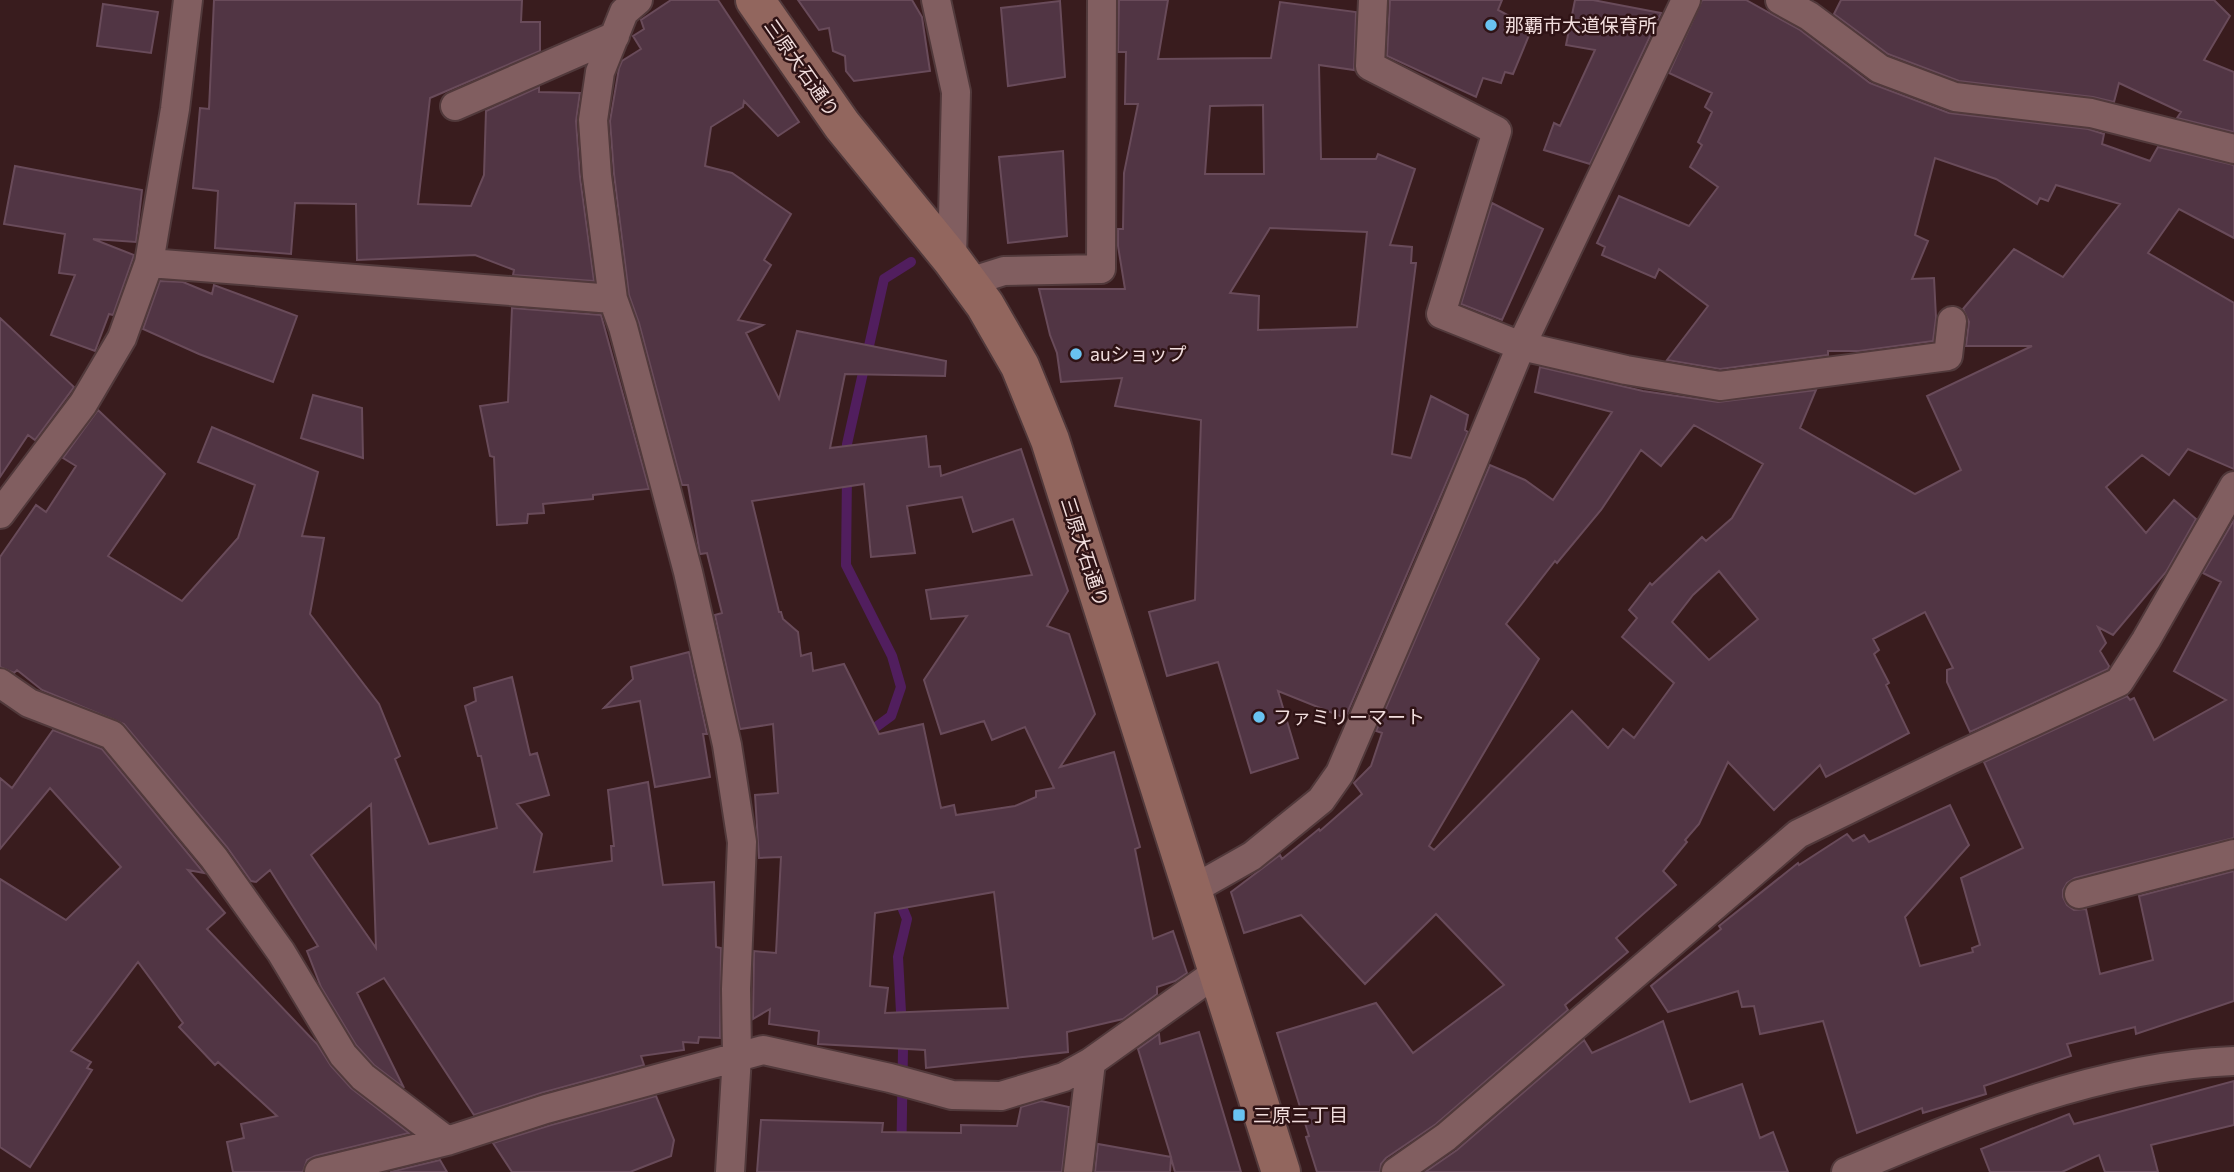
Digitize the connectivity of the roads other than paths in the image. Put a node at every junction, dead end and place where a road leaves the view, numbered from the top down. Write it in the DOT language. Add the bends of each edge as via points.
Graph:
graph roads {
  1 [pos="188,0"];
  2 [pos="638,0"];
  3 [pos="755,0"];
  4 [pos="936,0"];
  5 [pos="1102,0"];
  6 [pos="1373,0"];
  7 [pos="1686,0"];
  8 [pos="1780,0"];
  9 [pos="1812,8"];
  10 [pos="615,36"];
  11 [pos="455,106"];
  12 [pos="2234,149"];
  13 [pos="149,263"];
  14 [pos="961,271"];
  15 [pos="613,299"];
  16 [pos="1952,321"];
  17 [pos="1521,346"];
  18 [pos="2234,486"];
  19 [pos="0,514"];
  20 [pos="0,683"];
  21 [pos="2234,854"];
  22 [pos="1192,890"];
  23 [pos="2079,894"];
  24 [pos="1217,972"];
  25 [pos="737,1056"];
  26 [pos="2234,1061"];
  27 [pos="1091,1062"];
  28 [pos="447,1141"];
  29 [pos="318,1172"];
  30 [pos="730,1172"];
  31 [pos="1078,1172"];
  32 [pos="1281,1172"];
  33 [pos="1396,1172"];
  34 [pos="1846,1172"];
  1 -- 13 [label="street"];
  2 -- 10 [label="street" via="624,12"];
  3 -- 14 [label="street, 三原大石通り" via="842,125"];
  4 -- 14 [label="street" via="956,92"];
  5 -- 14 [label="street" via="1101,269"];
  6 -- 17 [label="street" via="1370,66 1497,131 1441,314"];
  7 -- 17 [label="street"];
  8 -- 9 [label="street"];
  9 -- 12 [label="street" via="1880,69 1955,97 2091,113"];
  10 -- 11 [label="street"];
  10 -- 15 [label="street" via="600,72 593,120"];
  13 -- 15 [label="street"];
  13 -- 19 [label="street" via="122,338 83,404"];
  14 -- 22 [label="street, 三原大石通り" via="1000,329 1037,406"];
  15 -- 25 [label="street" via="688,572 727,745 742,842"];
  16 -- 17 [label="street" via="1948,356 1720,386"];
  17 -- 22 [label="street" via="1340,773 1321,800 1252,856"];
  18 -- 33 [label="street" via="2119,682 1798,834 1446,1137"];
  20 -- 28 [label="street" via="29,703 112,735 214,858 281,952 343,1055 363,1077"];
  21 -- 23 [label="street"];
  22 -- 24 [label="street, 三原大石通り"];
  24 -- 27 [label="street"];
  24 -- 32 [label="street, 三原大石通り"];
  25 -- 27 [label="street" via="763,1050 952,1096 1001,1096 1064,1077"];
  25 -- 28 [label="street"];
  25 -- 30 [label="street"];
  26 -- 34 [label="street" via="2203,1062 2100,1082 2016,1106"];
  27 -- 31 [label="street"];
  28 -- 29 [label="street"];
}
